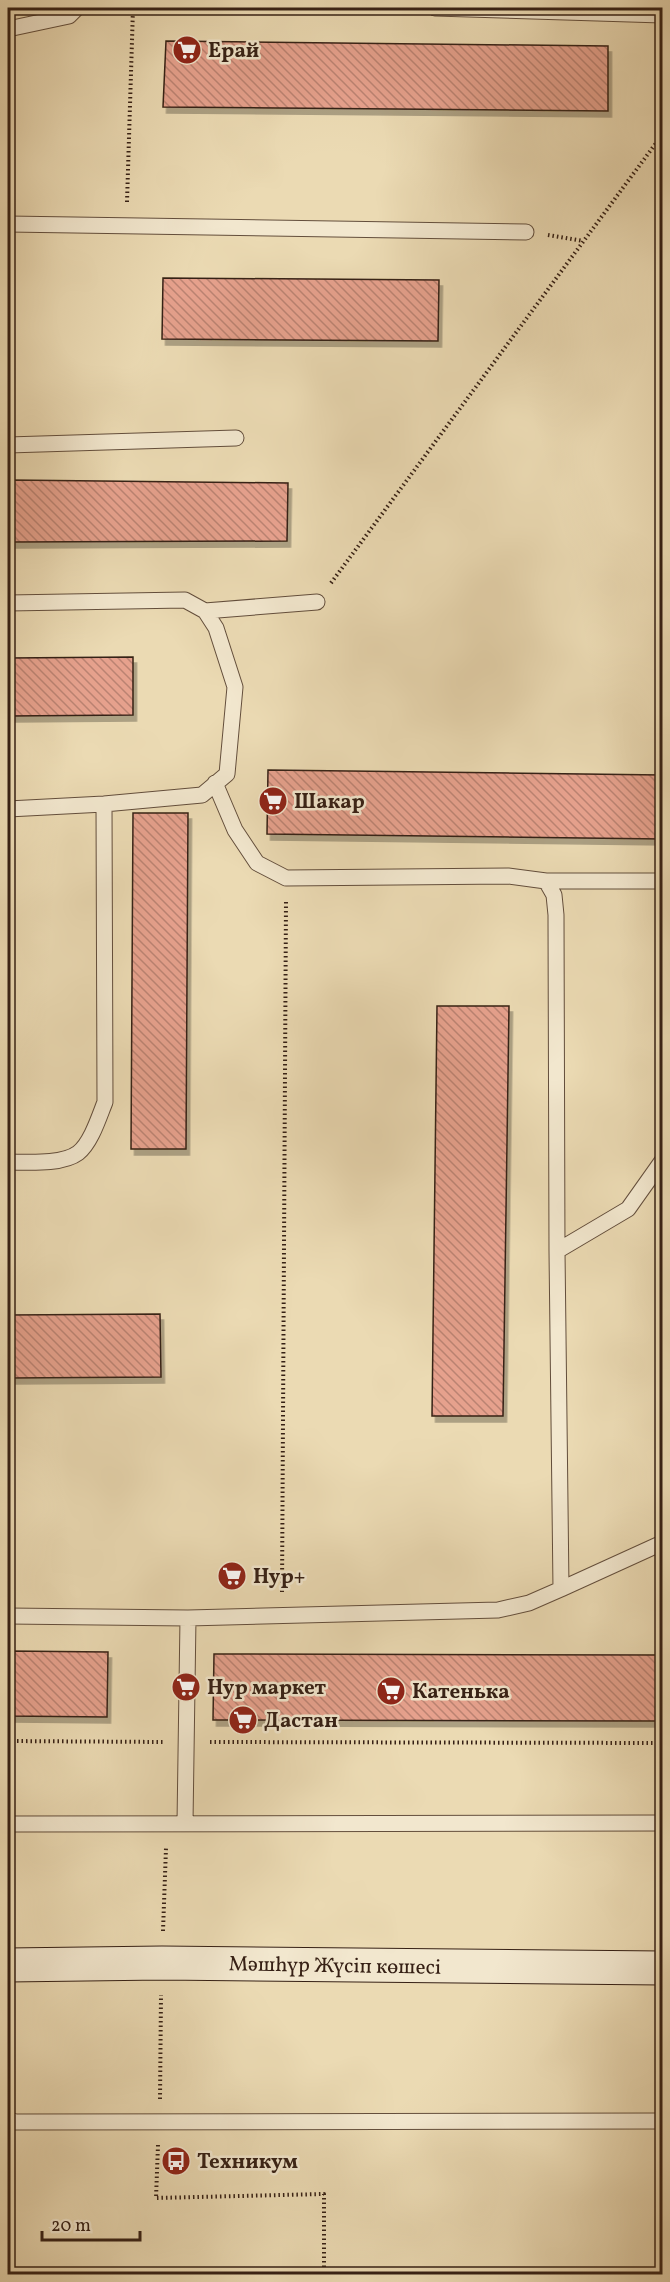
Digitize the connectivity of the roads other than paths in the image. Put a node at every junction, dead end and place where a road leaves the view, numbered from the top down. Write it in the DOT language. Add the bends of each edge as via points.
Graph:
graph roads {
  1 [pos="77,8"];
  2 [pos="435,8"];
  3 [pos="663,15"];
  4 [pos="8,29"];
  5 [pos="8,225"];
  6 [pos="526,232"];
  7 [pos="236,438"];
  8 [pos="8,446"];
  9 [pos="317,602"];
  10 [pos="8,603"];
  11 [pos="205,611"];
  12 [pos="215,783"];
  13 [pos="104,804"];
  14 [pos="8,809"];
  15 [pos="546,881"];
  16 [pos="663,881"];
  17 [pos="663,1161"];
  18 [pos="8,1162"];
  19 [pos="557,1251"];
  20 [pos="663,1543"];
  21 [pos="561,1589"];
  22 [pos="8,1616"];
  23 [pos="188,1618"];
  24 [pos="185,1823"];
  25 [pos="663,1823"];
  26 [pos="8,1826"];
  27 [pos="8,1965"];
  28 [pos="663,1968"];
  29 [pos="8,2120"];
  30 [pos="663,2121"];
  1 -- 4 [label="lane" via="69,16"];
  2 -- 3 [label="lane"];
  5 -- 6 [label="lane"];
  7 -- 8 [label="lane"];
  9 -- 11 [label="lane"];
  10 -- 11 [label="lane" via="185,600"];
  11 -- 12 [label="lane" via="216,628 235,687 227,774"];
  12 -- 13 [label="lane" via="202,795"];
  12 -- 15 [label="lane" via="235,830 258,863 286,878 508,876"];
  13 -- 14 [label="lane"];
  13 -- 18 [label="lane" via="105,1102 92,1133 78,1153 50,1162"];
  15 -- 16 [label="lane"];
  15 -- 19 [label="lane" via="554,895 556,915"];
  17 -- 19 [label="lane" via="628,1209"];
  19 -- 21 [label="lane"];
  20 -- 21 [label="lane"];
  21 -- 23 [label="lane" via="529,1603 498,1610"];
  22 -- 23 [label="lane"];
  23 -- 24 [label="lane"];
  24 -- 25 [label="lane"];
  24 -- 26 [label="lane"];
  27 -- 28 [label="main road, Мәшһүр Жүсіп көшесі"];
  29 -- 30 [label="lane"];
}
